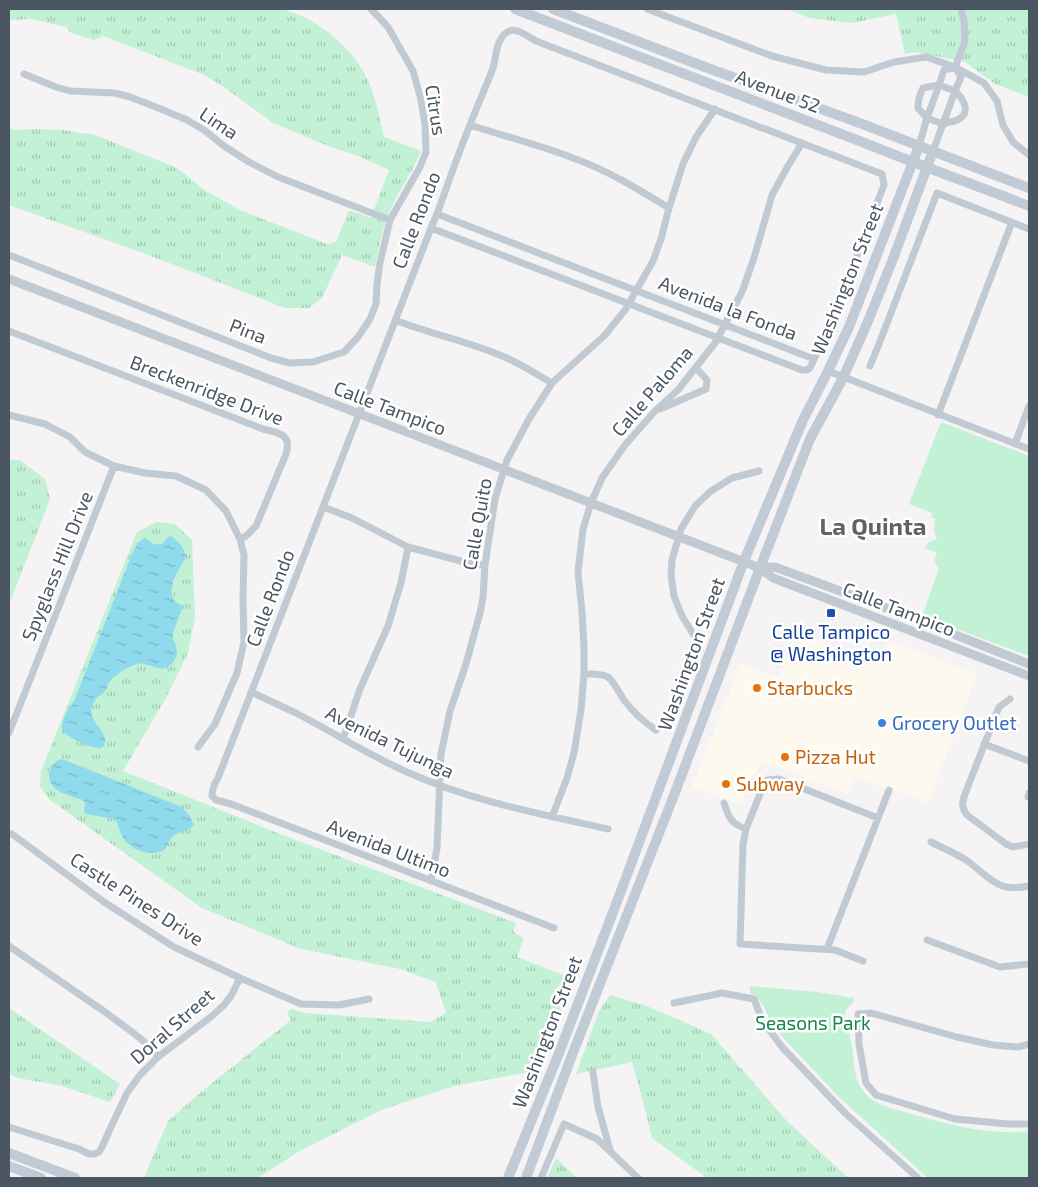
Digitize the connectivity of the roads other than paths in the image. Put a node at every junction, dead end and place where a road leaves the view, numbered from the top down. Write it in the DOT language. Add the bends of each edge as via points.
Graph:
graph roads {
  1 [pos="371,9"];
  2 [pos="515,9"];
  3 [pos="553,9"];
  4 [pos="647,9"];
  5 [pos="962,9"];
  6 [pos="955,67"];
  7 [pos="24,74"];
  8 [pos="939,85"];
  9 [pos="955,91"];
  10 [pos="714,109"];
  11 [pos="927,118"];
  12 [pos="470,124"];
  13 [pos="943,124"];
  14 [pos="802,143"];
  15 [pos="919,146"];
  16 [pos="933,151"];
  17 [pos="1029,155"];
  18 [pos="913,163"];
  19 [pos="926,167"];
  20 [pos="1029,188"];
  21 [pos="1029,206"];
  22 [pos="668,208"];
  23 [pos="436,214"];
  24 [pos="390,220"];
  25 [pos="1012,222"];
  26 [pos="431,228"];
  27 [pos="1029,229"];
  28 [pos="9,255"];
  29 [pos="9,279"];
  30 [pos="636,290"];
  31 [pos="629,304"];
  32 [pos="395,320"];
  33 [pos="725,325"];
  34 [pos="9,331"];
  35 [pos="718,338"];
  36 [pos="814,359"];
  37 [pos="870,366"];
  38 [pos="696,368"];
  39 [pos="828,371"];
  40 [pos="843,378"];
  41 [pos="552,383"];
  42 [pos="1029,406"];
  43 [pos="655,411"];
  44 [pos="359,413"];
  45 [pos="9,414"];
  46 [pos="938,415"];
  47 [pos="1015,444"];
  48 [pos="1029,449"];
  49 [pos="114,466"];
  50 [pos="504,470"];
  51 [pos="759,471"];
  52 [pos="591,503"];
  53 [pos="323,507"];
  54 [pos="678,536"];
  55 [pos="240,539"];
  56 [pos="408,547"];
  57 [pos="744,562"];
  58 [pos="485,564"];
  59 [pos="760,568"];
  60 [pos="695,637"];
  61 [pos="1029,664"];
  62 [pos="584,674"];
  63 [pos="1029,676"];
  64 [pos="251,692"];
  65 [pos="1010,699"];
  66 [pos="656,730"];
  67 [pos="9,733"];
  68 [pos="343,739"];
  69 [pos="984,744"];
  70 [pos="198,747"];
  71 [pos="1029,760"];
  72 [pos="440,785"];
  73 [pos="889,790"];
  74 [pos="212,796"];
  75 [pos="724,803"];
  76 [pos="552,817"];
  77 [pos="878,818"];
  78 [pos="608,829"];
  79 [pos="746,829"];
  80 [pos="9,833"];
  81 [pos="931,842"];
  82 [pos="1029,844"];
  83 [pos="430,881"];
  84 [pos="1029,886"];
  85 [pos="554,928"];
  86 [pos="927,940"];
  87 [pos="9,946"];
  88 [pos="827,949"];
  89 [pos="863,961"];
  90 [pos="1029,964"];
  91 [pos="240,978"];
  92 [pos="369,999"];
  93 [pos="674,1003"];
  94 [pos="1029,1044"];
  95 [pos="158,1057"];
  96 [pos="593,1072"];
  97 [pos="1029,1124"];
  98 [pos="9,1127"];
  99 [pos="610,1152"];
  100 [pos="9,1153"];
  101 [pos="9,1166"];
  102 [pos="41,1178"];
  103 [pos="75,1178"];
  104 [pos="508,1178"];
  105 [pos="526,1178"];
  106 [pos="541,1178"];
  107 [pos="638,1178"];
  108 [pos="918,1178"];
  1 -- 24 [label="street, Citrus" via="388,28 412,71 426,124 426,152 420,168"];
  2 -- 18 [label="main road, Avenue 52"];
  3 -- 15 [label="main road, Avenue 52"];
  4 -- 6 [label="street" via="772,56 826,70 864,72 894,62 926,58"];
  5 -- 6 [label="street" via="965,42"];
  6 -- 8 [label="street" via="944,70"];
  6 -- 9 [label="street" via="961,77"];
  6 -- 17 [label="street" via="984,83 997,101 1003,125 1012,142"];
  7 -- 24 [label="street, Lima" via="70,91 114,93 156,107 188,120 248,162 278,177"];
  8 -- 9 [label="street"];
  8 -- 11 [label="street"];
  8 -- 11 [label="street" via="923,88 920,93 918,108"];
  9 -- 13 [label="street"];
  9 -- 13 [label="street" via="963,98 965,112 957,120"];
  10 -- 12 [label="street, Calle Rondo" via="510,30 500,42"];
  10 -- 14 [label="street, Calle Rondo"];
  10 -- 22 [label="street, Calle Quito" via="696,136"];
  11 -- 13 [label="street"];
  11 -- 15 [label="street"];
  12 -- 22 [label="street" via="574,158 641,190"];
  12 -- 23 [label="street, Calle Rondo"];
  13 -- 16 [label="street"];
  14 -- 33 [label="street, Calle Paloma" via="772,195 742,292"];
  14 -- 36 [label="street, Calle Rondo" via="882,174 884,185"];
  15 -- 16 [label="main road, Avenue 52"];
  15 -- 18 [label="main road, Washington Street"];
  16 -- 19 [label="main road, Washington Street"];
  16 -- 20 [label="main road, Avenue 52"];
  18 -- 19 [label="main road, Avenue 52"];
  18 -- 39 [label="main road, Washington Street" via="849,327"];
  19 -- 21 [label="main road, Avenue 52"];
  19 -- 40 [label="main road, Washington Street" via="893,260"];
  22 -- 30 [label="street, Calle Quito" via="653,261"];
  23 -- 26 [label="street, Calle Rondo"];
  23 -- 30 [label="street, Avenida la Fonda"];
  24 -- 28 [label="street, Pina" via="380,263 376,304 370,319 344,352 314,362 290,363 271,358"];
  25 -- 27 [label="street"];
  25 -- 37 [label="street" via="937,193"];
  25 -- 46 [label="street"];
  26 -- 31 [label="street, Avenida la Fonda"];
  26 -- 32 [label="street, Calle Rondo"];
  29 -- 44 [label="street, Calle Tampico"];
  30 -- 31 [label="street, Calle Quito"];
  30 -- 33 [label="street, Avenida la Fonda"];
  31 -- 35 [label="street, Avenida la Fonda"];
  31 -- 41 [label="street, Calle Quito" via="605,335"];
  32 -- 41 [label="street" via="509,359"];
  32 -- 44 [label="street, Calle Rondo"];
  33 -- 35 [label="street, Calle Paloma"];
  33 -- 36 [label="street, Avenida la Fonda"];
  34 -- 55 [label="street, Breckenridge Drive" via="280,433 287,443 286,454 256,526"];
  35 -- 36 [label="street, Avenida la Fonda" via="802,370 810,368"];
  35 -- 38 [label="street, Calle Paloma"];
  38 -- 43 [label="street, Calle Paloma"];
  38 -- 43 [label="street" via="706,380 706,389"];
  39 -- 40 [label="street"];
  39 -- 57 [label="main road, Washington Street" via="803,420"];
  40 -- 46 [label="street"];
  40 -- 59 [label="main road, Washington Street" via="810,439"];
  41 -- 50 [label="street, Calle Quito" via="520,434"];
  42 -- 47 [label="street"];
  43 -- 52 [label="street, Calle Paloma" via="602,478"];
  44 -- 50 [label="street, Calle Tampico"];
  44 -- 53 [label="street, Calle Rondo"];
  45 -- 49 [label="street" via="45,424 70,437 85,452"];
  46 -- 47 [label="street"];
  47 -- 48 [label="street"];
  49 -- 55 [label="street" via="176,476 206,490 226,511"];
  49 -- 67 [label="street, Spyglass Hill Drive"];
  50 -- 52 [label="street, Calle Tampico"];
  50 -- 58 [label="street, Calle Quito" via="494,498"];
  51 -- 54 [label="street" via="732,478 711,491 695,506"];
  52 -- 54 [label="street, Calle Tampico"];
  52 -- 62 [label="street, Calle Paloma" via="583,529 578,572"];
  53 -- 56 [label="street"];
  53 -- 64 [label="street, Calle Rondo"];
  54 -- 57 [label="street, Calle Tampico"];
  54 -- 60 [label="street" via="671,568 674,596"];
  55 -- 70 [label="street" via="244,555 244,642 237,672 215,724"];
  56 -- 58 [label="street" via="472,564"];
  56 -- 68 [label="street" via="388,626 360,688"];
  57 -- 59 [label="street, Calle Tampico"];
  57 -- 104 [label="main road, Washington Street" via="559,1053"];
  58 -- 72 [label="street, Calle Quito" via="480,614 450,711 441,754"];
  59 -- 61 [label="street, Calle Tampico" via="775,567"];
  59 -- 63 [label="street, Calle Tampico" via="773,578"];
  59 -- 105 [label="main road, Washington Street"];
  62 -- 66 [label="street" via="608,678 641,720"];
  62 -- 76 [label="street, Calle Paloma" via="574,753"];
  64 -- 68 [label="street, Avenida Tujunga"];
  64 -- 74 [label="street, Calle Rondo" via="213,786"];
  65 -- 69 [label="street" via="999,707"];
  68 -- 72 [label="street, Avenida Tujunga"];
  69 -- 71 [label="street"];
  69 -- 82 [label="street" via="962,802 964,811 1006,844 1013,847"];
  72 -- 76 [label="street, Avenida Tujunga" via="476,798"];
  72 -- 83 [label="street, Calle Quito" via="437,848"];
  73 -- 77 [label="street"];
  74 -- 83 [label="street, Avenida Ultimo"];
  75 -- 79 [label="street" via="732,823"];
  76 -- 78 [label="street, Avenida Tujunga"];
  77 -- 79 [label="street" via="779,779 770,779 764,784"];
  77 -- 88 [label="street"];
  79 -- 88 [label="street" via="740,944"];
  80 -- 91 [label="street, Castle Pines Drive" via="104,902 174,947"];
  81 -- 84 [label="street" via="956,854 1000,885 1014,888"];
  83 -- 85 [label="street, Avenida Ultimo"];
  86 -- 90 [label="street" via="1000,967"];
  87 -- 95 [label="street" via="137,1036"];
  88 -- 89 [label="street"];
  91 -- 92 [label="street, Castle Pines Drive" via="302,1004 339,1005"];
  91 -- 95 [label="street, Doral Street" via="224,1005"];
  93 -- 108 [label="street" via="722,993 754,999 762,1020 782,1047 846,1114"];
  94 -- 97 [label="street" via="1018,1047 993,1045 870,1012 858,1014 858,1044 866,1083 876,1095 955,1119"];
  95 -- 98 [label="street, Doral Street" via="133,1084 99,1152 89,1154"];
  96 -- 99 [label="street"];
  99 -- 106 [label="street" via="597,1139 564,1124"];
  99 -- 107 [label="street"];
  100 -- 103 [label="main road"];
  101 -- 102 [label="main road"];
}
